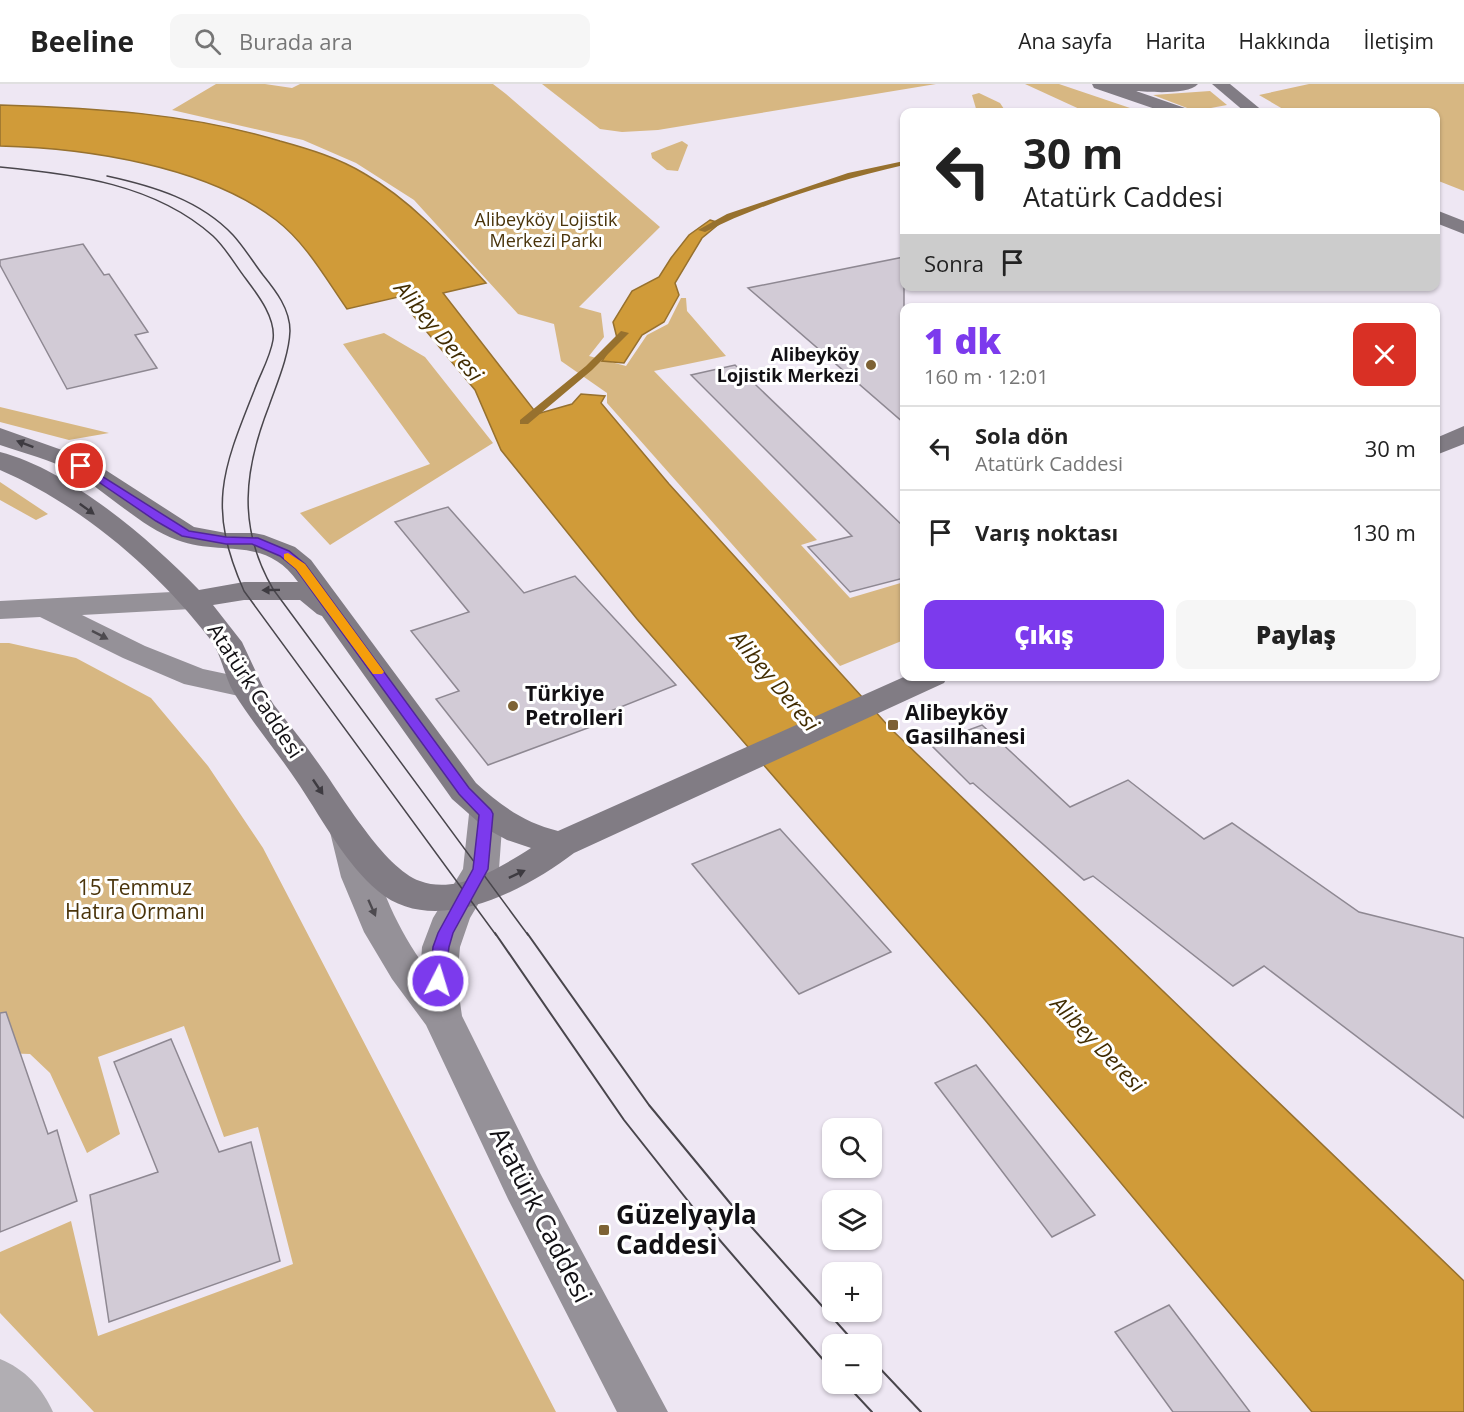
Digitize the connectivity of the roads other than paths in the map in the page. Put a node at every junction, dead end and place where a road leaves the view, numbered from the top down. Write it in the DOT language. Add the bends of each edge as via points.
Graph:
graph roads {
  1 [pos="1100,84"];
  2 [pos="1112,84"];
  3 [pos="1190,84"];
  4 [pos="1220,84"];
  5 [pos="1168,108"];
  6 [pos="1250,108"];
  7 [pos="1440,199"];
  8 [pos="1464,208"];
  9 [pos="1440,218"];
  10 [pos="1464,228"];
  11 [pos="1464,411"];
  12 [pos="1440,422"];
  13 [pos="1464,434"];
  14 [pos="0,436"];
  15 [pos="1440,445"];
  16 [pos="0,460"];
  17 [pos="191,600"];
  18 [pos="48,609"];
  19 [pos="0,610"];
  20 [pos="340,620"];
  21 [pos="922,681"];
  22 [pos="248,688"];
  23 [pos="486,814"];
  24 [pos="348,832"];
  25 [pos="561,844"];
  26 [pos="467,893"];
  27 [pos="442,1016"];
  28 [pos="0,1382"];
  29 [pos="28,1412"];
  30 [pos="643,1412"];
  1 -- 5 [label="main road"];
  2 -- 3 [label="main road"];
  4 -- 6 [label="main road"];
  7 -- 8 [label="main road"];
  9 -- 10 [label="main road"];
  11 -- 12 [label="main road"];
  13 -- 15 [label="main road"];
  20 -- 14 [label="main road, one-way" via="301,566 285,554 254,541 186,534 81,466"];
  16 -- 17 [label="main road, Atatürk Caddesi, one-way" via="33,474 85,507 149,558"];
  17 -- 18 [label="main road"];
  20 -- 17 [label="main road, one-way" via="308,591 244,591"];
  17 -- 22 [label="main road, Atatürk Caddesi" via="224,637"];
  18 -- 19 [label="main road"];
  18 -- 22 [label="main road, one-way" via="195,677"];
  20 -- 23 [label="main road" via="464,791"];
  21 -- 25 [label="main road, Atatürk Caddesi"];
  22 -- 24 [label="main road, Atatürk Caddesi, one-way"];
  23 -- 25 [label="main road" via="517,832"];
  23 -- 26 [label="main road, Atatürk Caddesi" via="481,869"];
  24 -- 26 [label="main road, Atatürk Caddesi" via="395,886 420,896"];
  24 -- 27 [label="main road, Atatürk Caddesi, one-way" via="359,878 375,915 422,995"];
  26 -- 25 [label="main road, Atatürk Caddesi, one-way" via="527,870"];
  26 -- 27 [label="main road, Atatürk Caddesi" via="441,947 438,981"];
  27 -- 30 [label="main road, Atatürk Caddesi" via="524,1186"];
  28 -- 29 [label="street"];
}
